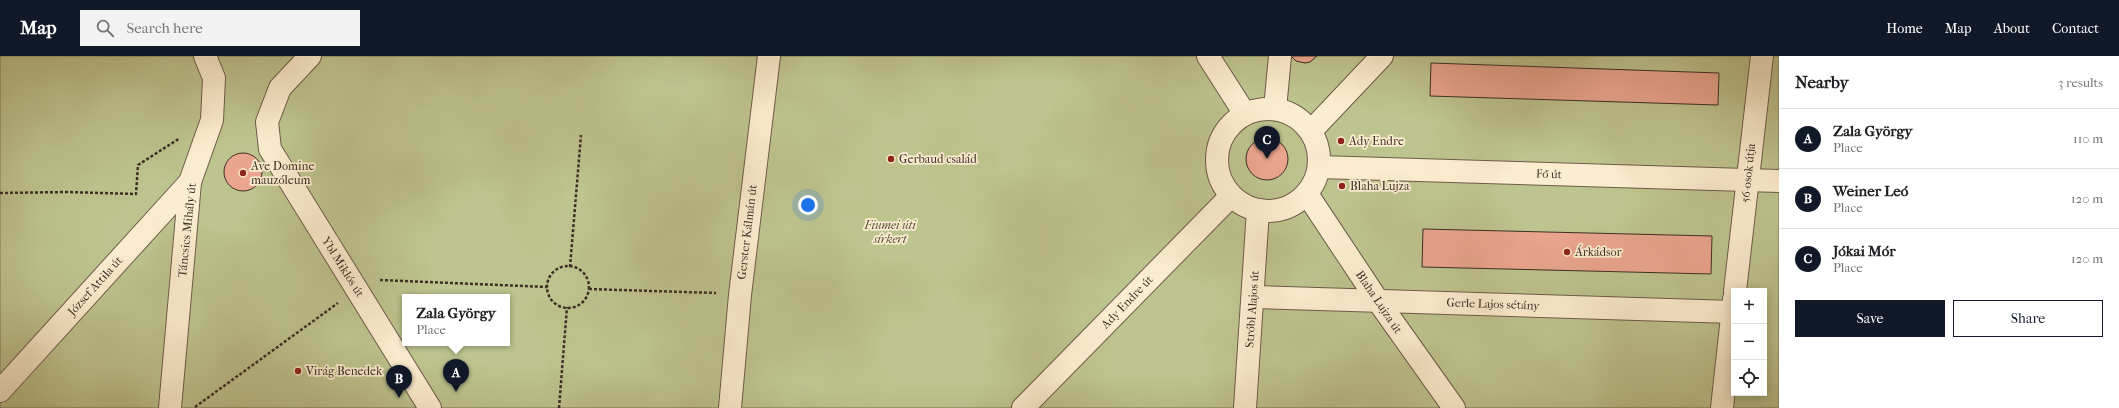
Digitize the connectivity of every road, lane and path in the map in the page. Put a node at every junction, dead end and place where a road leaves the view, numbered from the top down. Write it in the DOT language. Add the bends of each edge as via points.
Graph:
graph roads {
  1 [pos="205,56"];
  2 [pos="310,56"];
  3 [pos="769,56"];
  4 [pos="1208,56"];
  5 [pos="1280,56"];
  6 [pos="1382,56"];
  7 [pos="1762,56"];
  8 [pos="1275,109"];
  9 [pos="1245,114"];
  10 [pos="212,120"];
  11 [pos="1311,131"];
  12 [pos="581,135"];
  13 [pos="1319,167"];
  14 [pos="1748,179"];
  15 [pos="1779,180"];
  16 [pos="190,182"];
  17 [pos="0,193"];
  18 [pos="1307,194"];
  19 [pos="1231,196"];
  20 [pos="1258,210"];
  21 [pos="570,267"];
  22 [pos="547,287"];
  23 [pos="1735,288"];
  24 [pos="358,289"];
  25 [pos="589,289"];
  26 [pos="740,295"];
  27 [pos="1253,297"];
  28 [pos="1378,301"];
  29 [pos="1731,301"];
  30 [pos="567,308"];
  31 [pos="1731,324"];
  32 [pos="0,391"];
  33 [pos="170,408"];
  34 [pos="193,408"];
  35 [pos="430,408"];
  36 [pos="559,408"];
  37 [pos="730,408"];
  38 [pos="1023,408"];
  39 [pos="1245,408"];
  40 [pos="1454,408"];
  41 [pos="1722,408"];
  1 -- 10 [label="lane, Táncsics Mihály út" via="214,78"];
  2 -- 24 [label="lane, Ybl Miklós út" via="280,88 267,122 270,149"];
  3 -- 26 [label="lane, Gerster Kálmán út"];
  4 -- 9 [label="lane"];
  5 -- 8 [label="lane"];
  6 -- 11 [label="lane"];
  7 -- 14 [label="lane, 56-osok útja"];
  8 -- 9 [label="lane"];
  8 -- 11 [label="lane" via="1289,113"];
  9 -- 19 [label="lane" via="1233,122 1224,133 1219,146 1218,173"];
  10 -- 16 [label="lane, Táncsics Mihály út"];
  10 -- 17 [label="path" via="138,165 136,194"];
  11 -- 13 [label="lane" via="1320,154"];
  12 -- 21 [label="path"];
  13 -- 14 [label="lane, Fő út"];
  13 -- 18 [label="lane" via="1315,181"];
  14 -- 15 [label="lane, Fő út"];
  14 -- 23 [label="lane, 56-osok útja"];
  16 -- 32 [label="lane, József Attila út"];
  16 -- 33 [label="lane, Táncsics Mihály út"];
  18 -- 20 [label="lane" via="1285,209 1272,212"];
  18 -- 28 [label="lane, Blaha Lujza út"];
  19 -- 20 [label="lane" via="1243,205"];
  19 -- 38 [label="lane, Ady Endre út"];
  20 -- 27 [label="lane, Stróbl Alajos út"];
  21 -- 22 [label="path" via="555,271 550,276"];
  21 -- 25 [label="path" via="581,270"];
  22 -- 24 [label="path" via="371,280"];
  22 -- 30 [label="path" via="552,301"];
  24 -- 34 [label="path"];
  24 -- 35 [label="lane, Ybl Miklós út"];
  25 -- 26 [label="path"];
  25 -- 30 [label="path" via="583,301"];
  26 -- 37 [label="lane, Gerster Kálmán út"];
  27 -- 28 [label="lane, Gerle Lajos sétány"];
  27 -- 39 [label="lane, Stróbl Alajos út"];
  28 -- 29 [label="lane, Gerle Lajos sétány"];
  28 -- 40 [label="lane, Blaha Lujza út"];
  30 -- 36 [label="path"];
  31 -- 41 [label="lane, 56-osok útja"];
}
